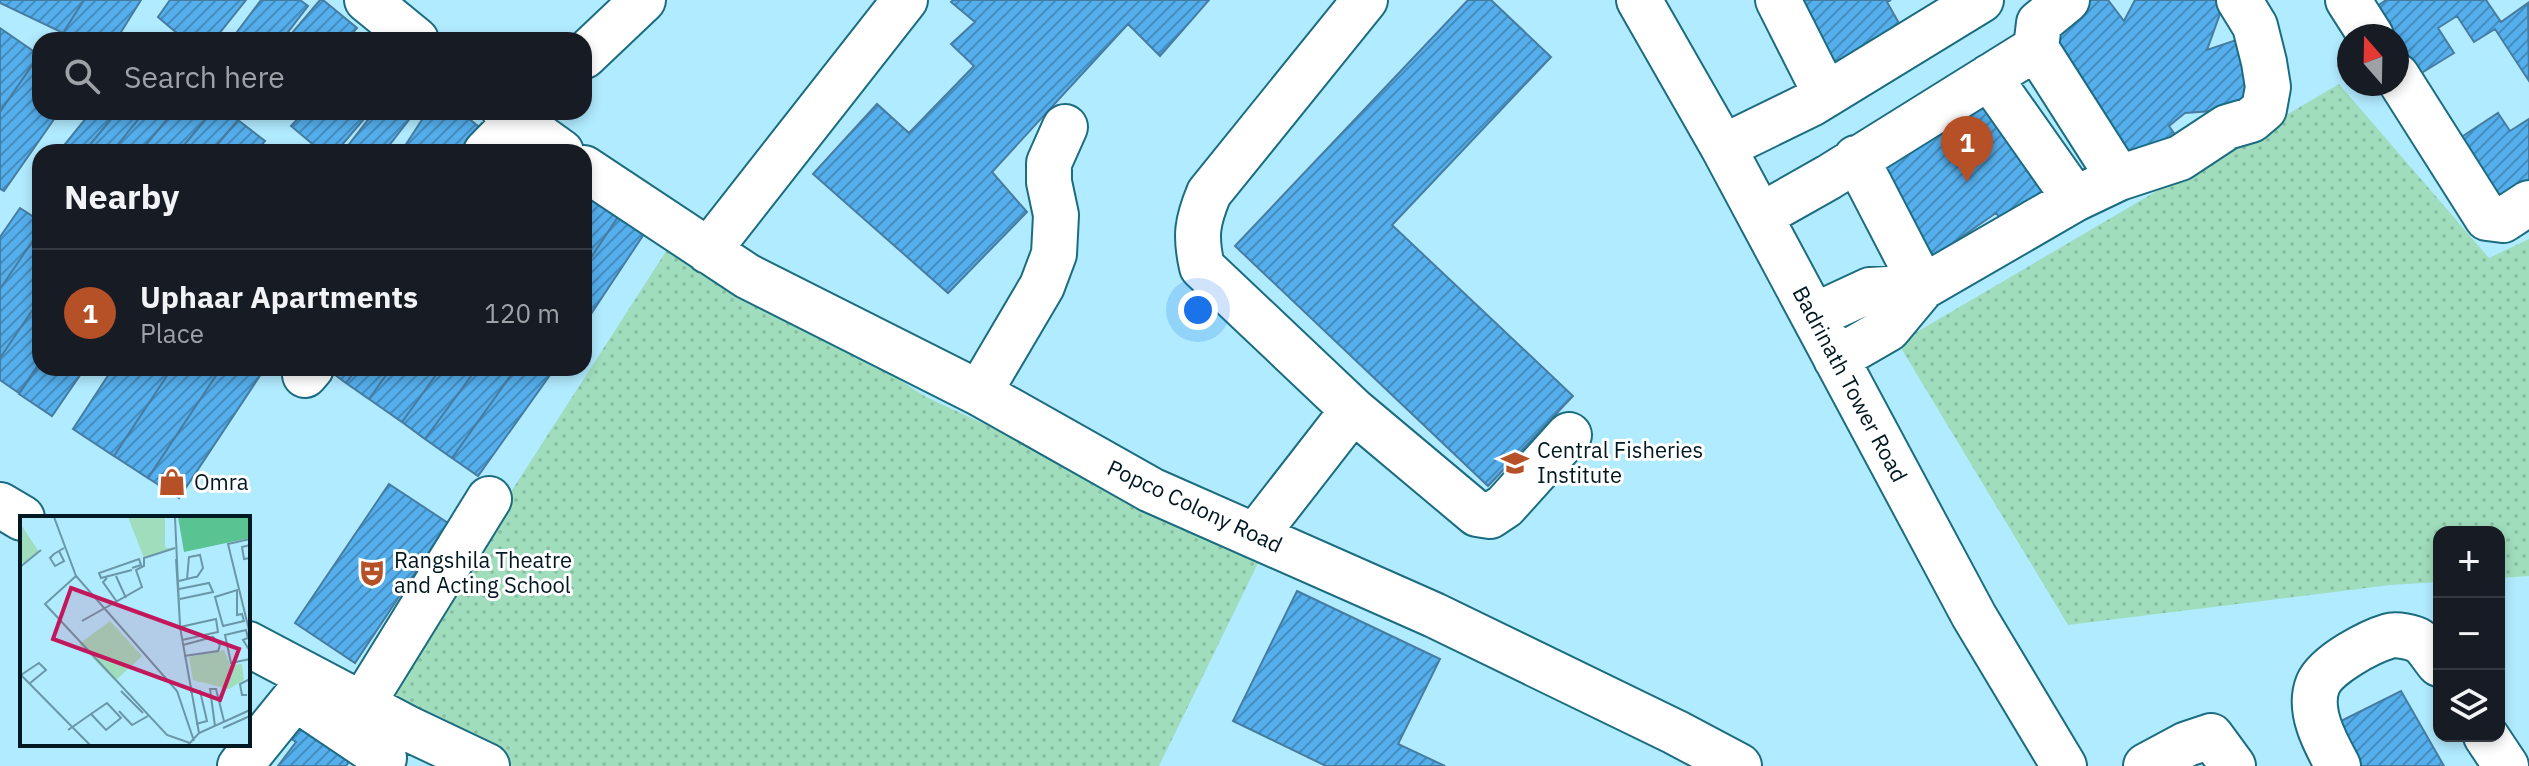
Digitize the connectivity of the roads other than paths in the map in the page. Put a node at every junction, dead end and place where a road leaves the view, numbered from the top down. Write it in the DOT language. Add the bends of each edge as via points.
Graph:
graph roads {
  1 [pos="367,0"];
  2 [pos="643,0"];
  3 [pos="905,0"];
  4 [pos="1365,0"];
  5 [pos="1639,0"];
  6 [pos="1778,0"];
  7 [pos="1981,0"];
  8 [pos="2067,0"];
  9 [pos="2239,0"];
  10 [pos="2348,0"];
  11 [pos="2363,24"];
  12 [pos="406,32"];
  13 [pos="592,48"];
  14 [pos="2036,48"];
  15 [pos="1989,77"];
  16 [pos="1825,93"];
  17 [pos="2409,95"];
  18 [pos="511,120"];
  19 [pos="521,120"];
  20 [pos="1065,127"];
  21 [pos="492,144"];
  22 [pos="551,144"];
  23 [pos="1723,147"];
  24 [pos="1856,158"];
  25 [pos="592,173"];
  26 [pos="2119,178"];
  27 [pos="2075,199"];
  28 [pos="2529,203"];
  29 [pos="1760,216"];
  30 [pos="708,251"];
  31 [pos="1923,287"];
  32 [pos="1814,316"];
  33 [pos="1836,359"];
  34 [pos="979,393"];
  35 [pos="1353,410"];
  36 [pos="1569,435"];
  37 [pos="489,499"];
  38 [pos="0,505"];
  39 [pos="20,517"];
  40 [pos="1255,536"];
  41 [pos="250,645"];
  42 [pos="2433,657"];
  43 [pos="363,703"];
  44 [pos="2490,742"];
  45 [pos="391,751"];
  46 [pos="240,766"];
  47 [pos="487,766"];
  48 [pos="1739,766"];
  49 [pos="2064,766"];
  50 [pos="2146,766"];
  51 [pos="2233,766"];
  52 [pos="2338,766"];
  53 [pos="2506,766"];
  1 -- 12 [label="street"];
  2 -- 13 [label="street"];
  3 -- 30 [label="street"];
  4 -- 35 [label="street" via="1209,193 1197,242 1202,267"];
  5 -- 23 [label="street, Badrinath Tower Road"];
  6 -- 16 [label="street"];
  7 -- 16 [label="street"];
  8 -- 14 [label="street" via="2039,23"];
  9 -- 26 [label="street" via="2255,26 2264,62 2264,109 2180,158"];
  10 -- 11 [label="street"];
  14 -- 15 [label="street"];
  14 -- 26 [label="street"];
  15 -- 24 [label="street"];
  15 -- 27 [label="street"];
  16 -- 23 [label="street"];
  17 -- 28 [label="street" via="2487,218 2503,220"];
  18 -- 21 [label="street"];
  19 -- 22 [label="street"];
  20 -- 34 [label="street" via="1049,163 1056,215 1054,254 1042,286"];
  23 -- 29 [label="street, Badrinath Tower Road"];
  24 -- 29 [label="street"];
  24 -- 31 [label="street"];
  25 -- 30 [label="street, Popco Colony Road"];
  26 -- 27 [label="street"];
  27 -- 31 [label="street"];
  29 -- 32 [label="street, Badrinath Tower Road"];
  30 -- 34 [label="street, Popco Colony Road" via="747,276"];
  31 -- 32 [label="street" via="1870,290"];
  31 -- 33 [label="street" via="1888,329"];
  32 -- 33 [label="street, Badrinath Tower Road"];
  33 -- 49 [label="street, Badrinath Tower Road" via="1974,616"];
  34 -- 40 [label="street, Popco Colony Road" via="1151,490"];
  35 -- 36 [label="street" via="1477,514 1490,516"];
  35 -- 40 [label="street"];
  37 -- 43 [label="street"];
  38 -- 39 [label="street"];
  40 -- 48 [label="street, Popco Colony Road" via="1434,615"];
  41 -- 43 [label="street"];
  42 -- 52 [label="street" via="2419,640 2392,634 2331,667 2318,684 2316,704 2323,739"];
  43 -- 45 [label="street"];
  44 -- 53 [label="street"];
  45 -- 46 [label="street" via="295,698"];
  45 -- 47 [label="street"];
  50 -- 51 [label="street" via="2211,736"];
}
